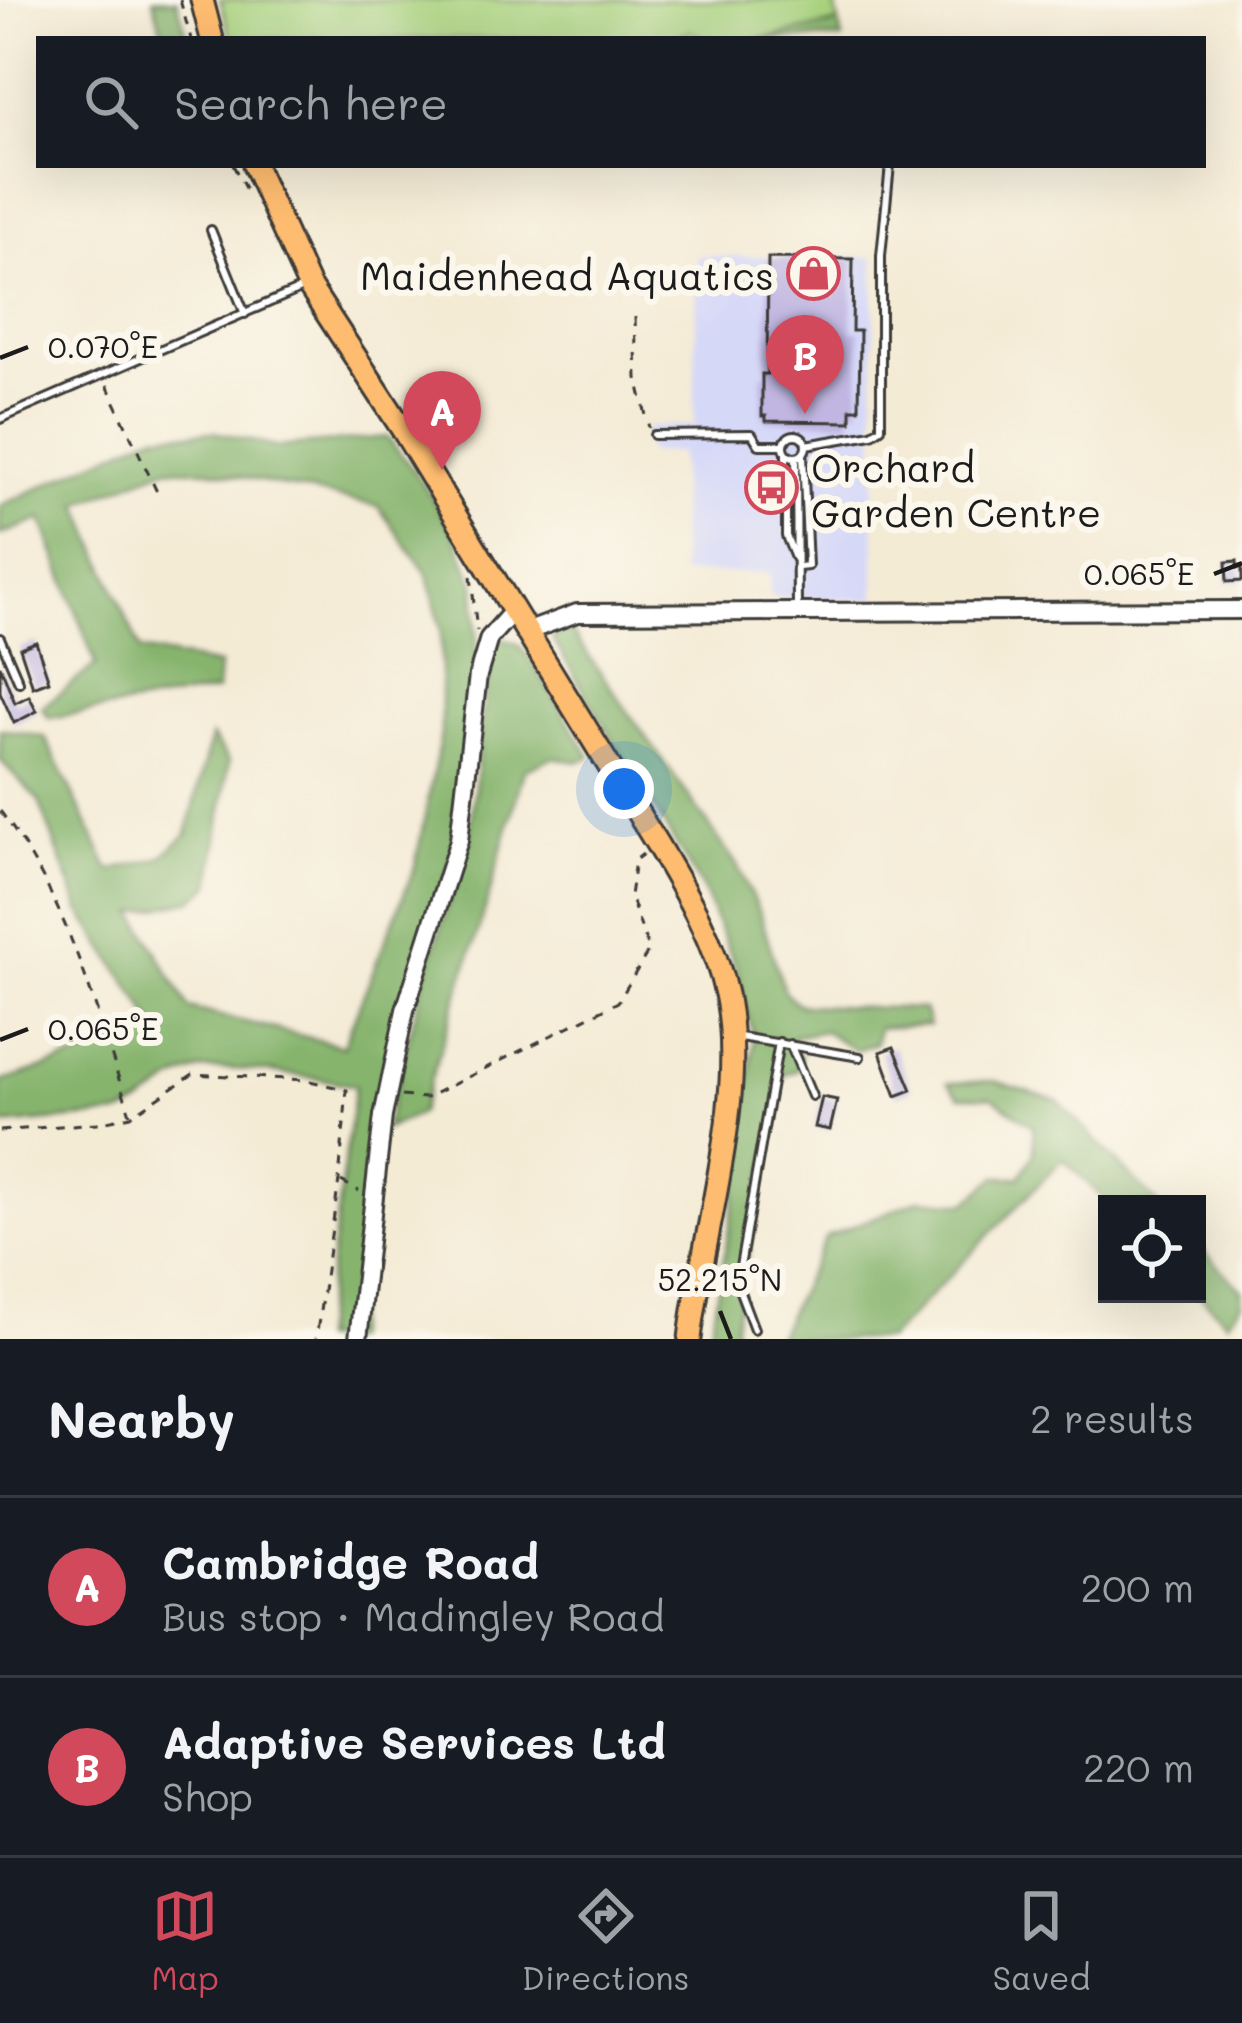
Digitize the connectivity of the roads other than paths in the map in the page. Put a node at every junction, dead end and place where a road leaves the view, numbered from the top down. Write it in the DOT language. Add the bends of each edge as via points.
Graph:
graph roads {
  1 [pos="202,0"];
  2 [pos="211,36"];
  3 [pos="255,168"];
  4 [pos="890,168"];
  5 [pos="211,230"];
  6 [pos="309,286"];
  7 [pos="245,314"];
  8 [pos="0,419"];
  9 [pos="654,435"];
  10 [pos="806,445"];
  11 [pos="785,449"];
  12 [pos="800,456"];
  13 [pos="799,567"];
  14 [pos="797,610"];
  15 [pos="1242,610"];
  16 [pos="513,611"];
  17 [pos="526,632"];
  18 [pos="0,638"];
  19 [pos="19,682"];
  20 [pos="732,1036"];
  21 [pos="779,1042"];
  22 [pos="790,1044"];
  23 [pos="860,1057"];
  24 [pos="812,1096"];
  25 [pos="754,1329"];
  26 [pos="358,1339"];
  27 [pos="690,1339"];
  1 -- 2 [label="highway"];
  3 -- 6 [label="highway"];
  4 -- 10 [label="lane" via="881,428"];
  5 -- 7 [label="lane"];
  6 -- 7 [label="lane"];
  6 -- 16 [label="highway"];
  7 -- 8 [label="lane"];
  9 -- 11 [label="lane" via="752,434 759,445"];
  10 -- 11 [label="lane" via="793,435"];
  10 -- 12 [label="lane"];
  11 -- 12 [label="lane"];
  11 -- 13 [label="lane" via="786,536"];
  12 -- 13 [label="lane"];
  13 -- 14 [label="lane"];
  14 -- 15 [label="street"];
  14 -- 17 [label="street" via="577,613"];
  16 -- 17 [label="highway"];
  16 -- 26 [label="street" via="489,638 478,675 465,814 405,1010 372,1197"];
  17 -- 20 [label="highway" via="698,912 727,995"];
  18 -- 19 [label="lane"];
  20 -- 21 [label="lane"];
  20 -- 27 [label="highway"];
  21 -- 22 [label="lane"];
  21 -- 25 [label="lane" via="737,1284"];
  22 -- 23 [label="lane"];
  22 -- 24 [label="lane"];
}
